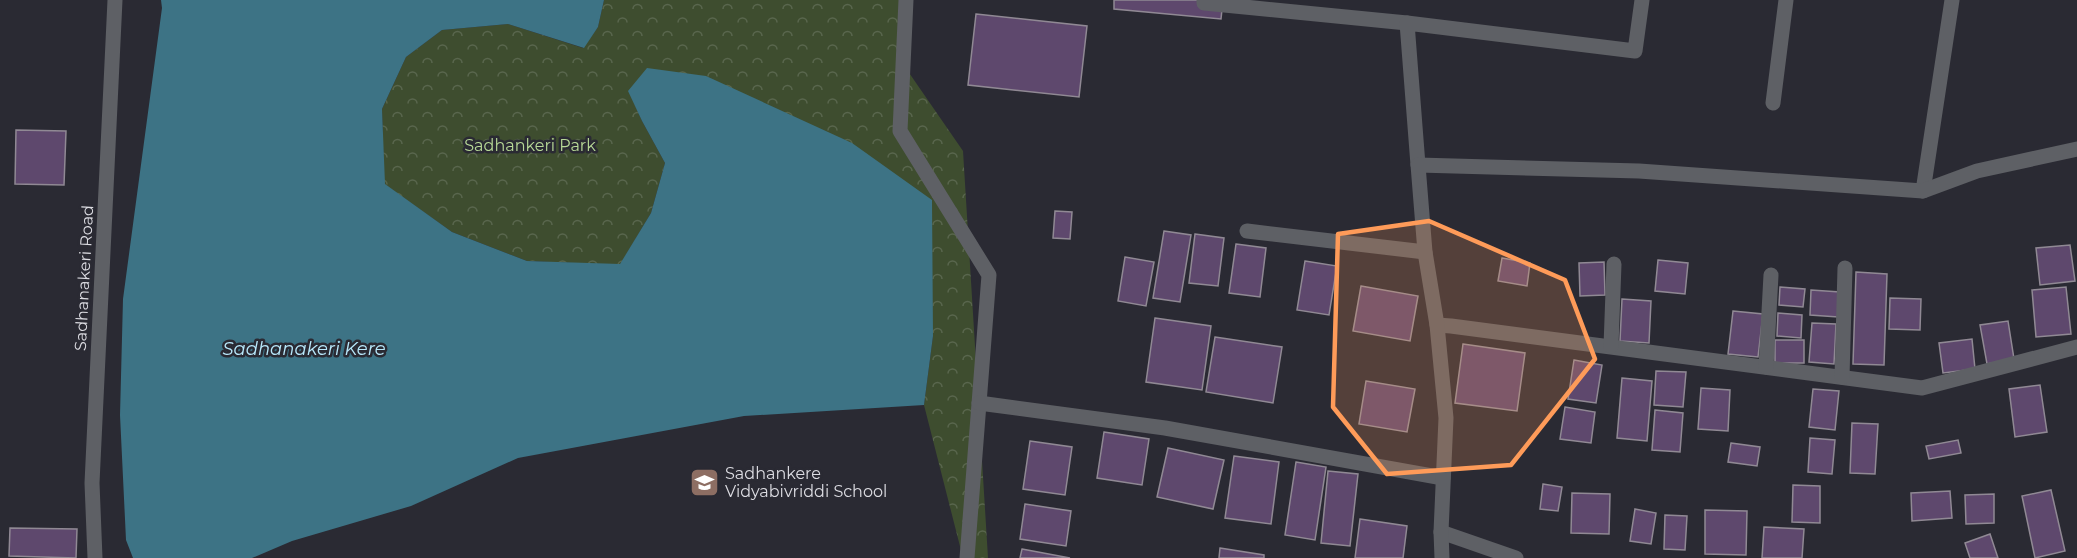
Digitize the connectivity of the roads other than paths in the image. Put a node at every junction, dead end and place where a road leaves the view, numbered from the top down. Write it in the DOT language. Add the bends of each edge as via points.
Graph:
graph roads {
  1 [pos="115,0"];
  2 [pos="906,0"];
  3 [pos="1204,0"];
  4 [pos="1642,0"];
  5 [pos="1786,0"];
  6 [pos="1952,0"];
  7 [pos="1407,23"];
  8 [pos="1773,103"];
  9 [pos="2077,149"];
  10 [pos="1418,165"];
  11 [pos="1923,191"];
  12 [pos="1246,231"];
  13 [pos="1425,252"];
  14 [pos="1614,264"];
  15 [pos="1845,268"];
  16 [pos="1771,275"];
  17 [pos="1437,325"];
  18 [pos="1611,346"];
  19 [pos="2077,347"];
  20 [pos="1766,367"];
  21 [pos="1842,377"];
  22 [pos="979,403"];
  23 [pos="1443,478"];
  24 [pos="1440,532"];
  25 [pos="95,558"];
  26 [pos="967,558"];
  27 [pos="1442,558"];
  28 [pos="1516,558"];
  1 -- 25 [label="street, Sadhanakeri Road" via="92,483"];
  2 -- 22 [label="street" via="900,131 989,275"];
  3 -- 7 [label="street"];
  4 -- 7 [label="street" via="1635,51"];
  5 -- 8 [label="street"];
  6 -- 11 [label="street"];
  7 -- 10 [label="street"];
  9 -- 11 [label="street" via="1977,171"];
  10 -- 11 [label="street" via="1639,171"];
  10 -- 13 [label="street"];
  12 -- 13 [label="street"];
  13 -- 17 [label="street"];
  14 -- 18 [label="street"];
  15 -- 21 [label="street"];
  16 -- 20 [label="street"];
  17 -- 18 [label="street"];
  17 -- 23 [label="street" via="1446,418"];
  18 -- 20 [label="street"];
  19 -- 21 [label="street" via="1922,388"];
  20 -- 21 [label="street"];
  22 -- 23 [label="street" via="1164,428"];
  22 -- 26 [label="street"];
  23 -- 24 [label="street"];
  24 -- 27 [label="street"];
  24 -- 28 [label="street"];
}
